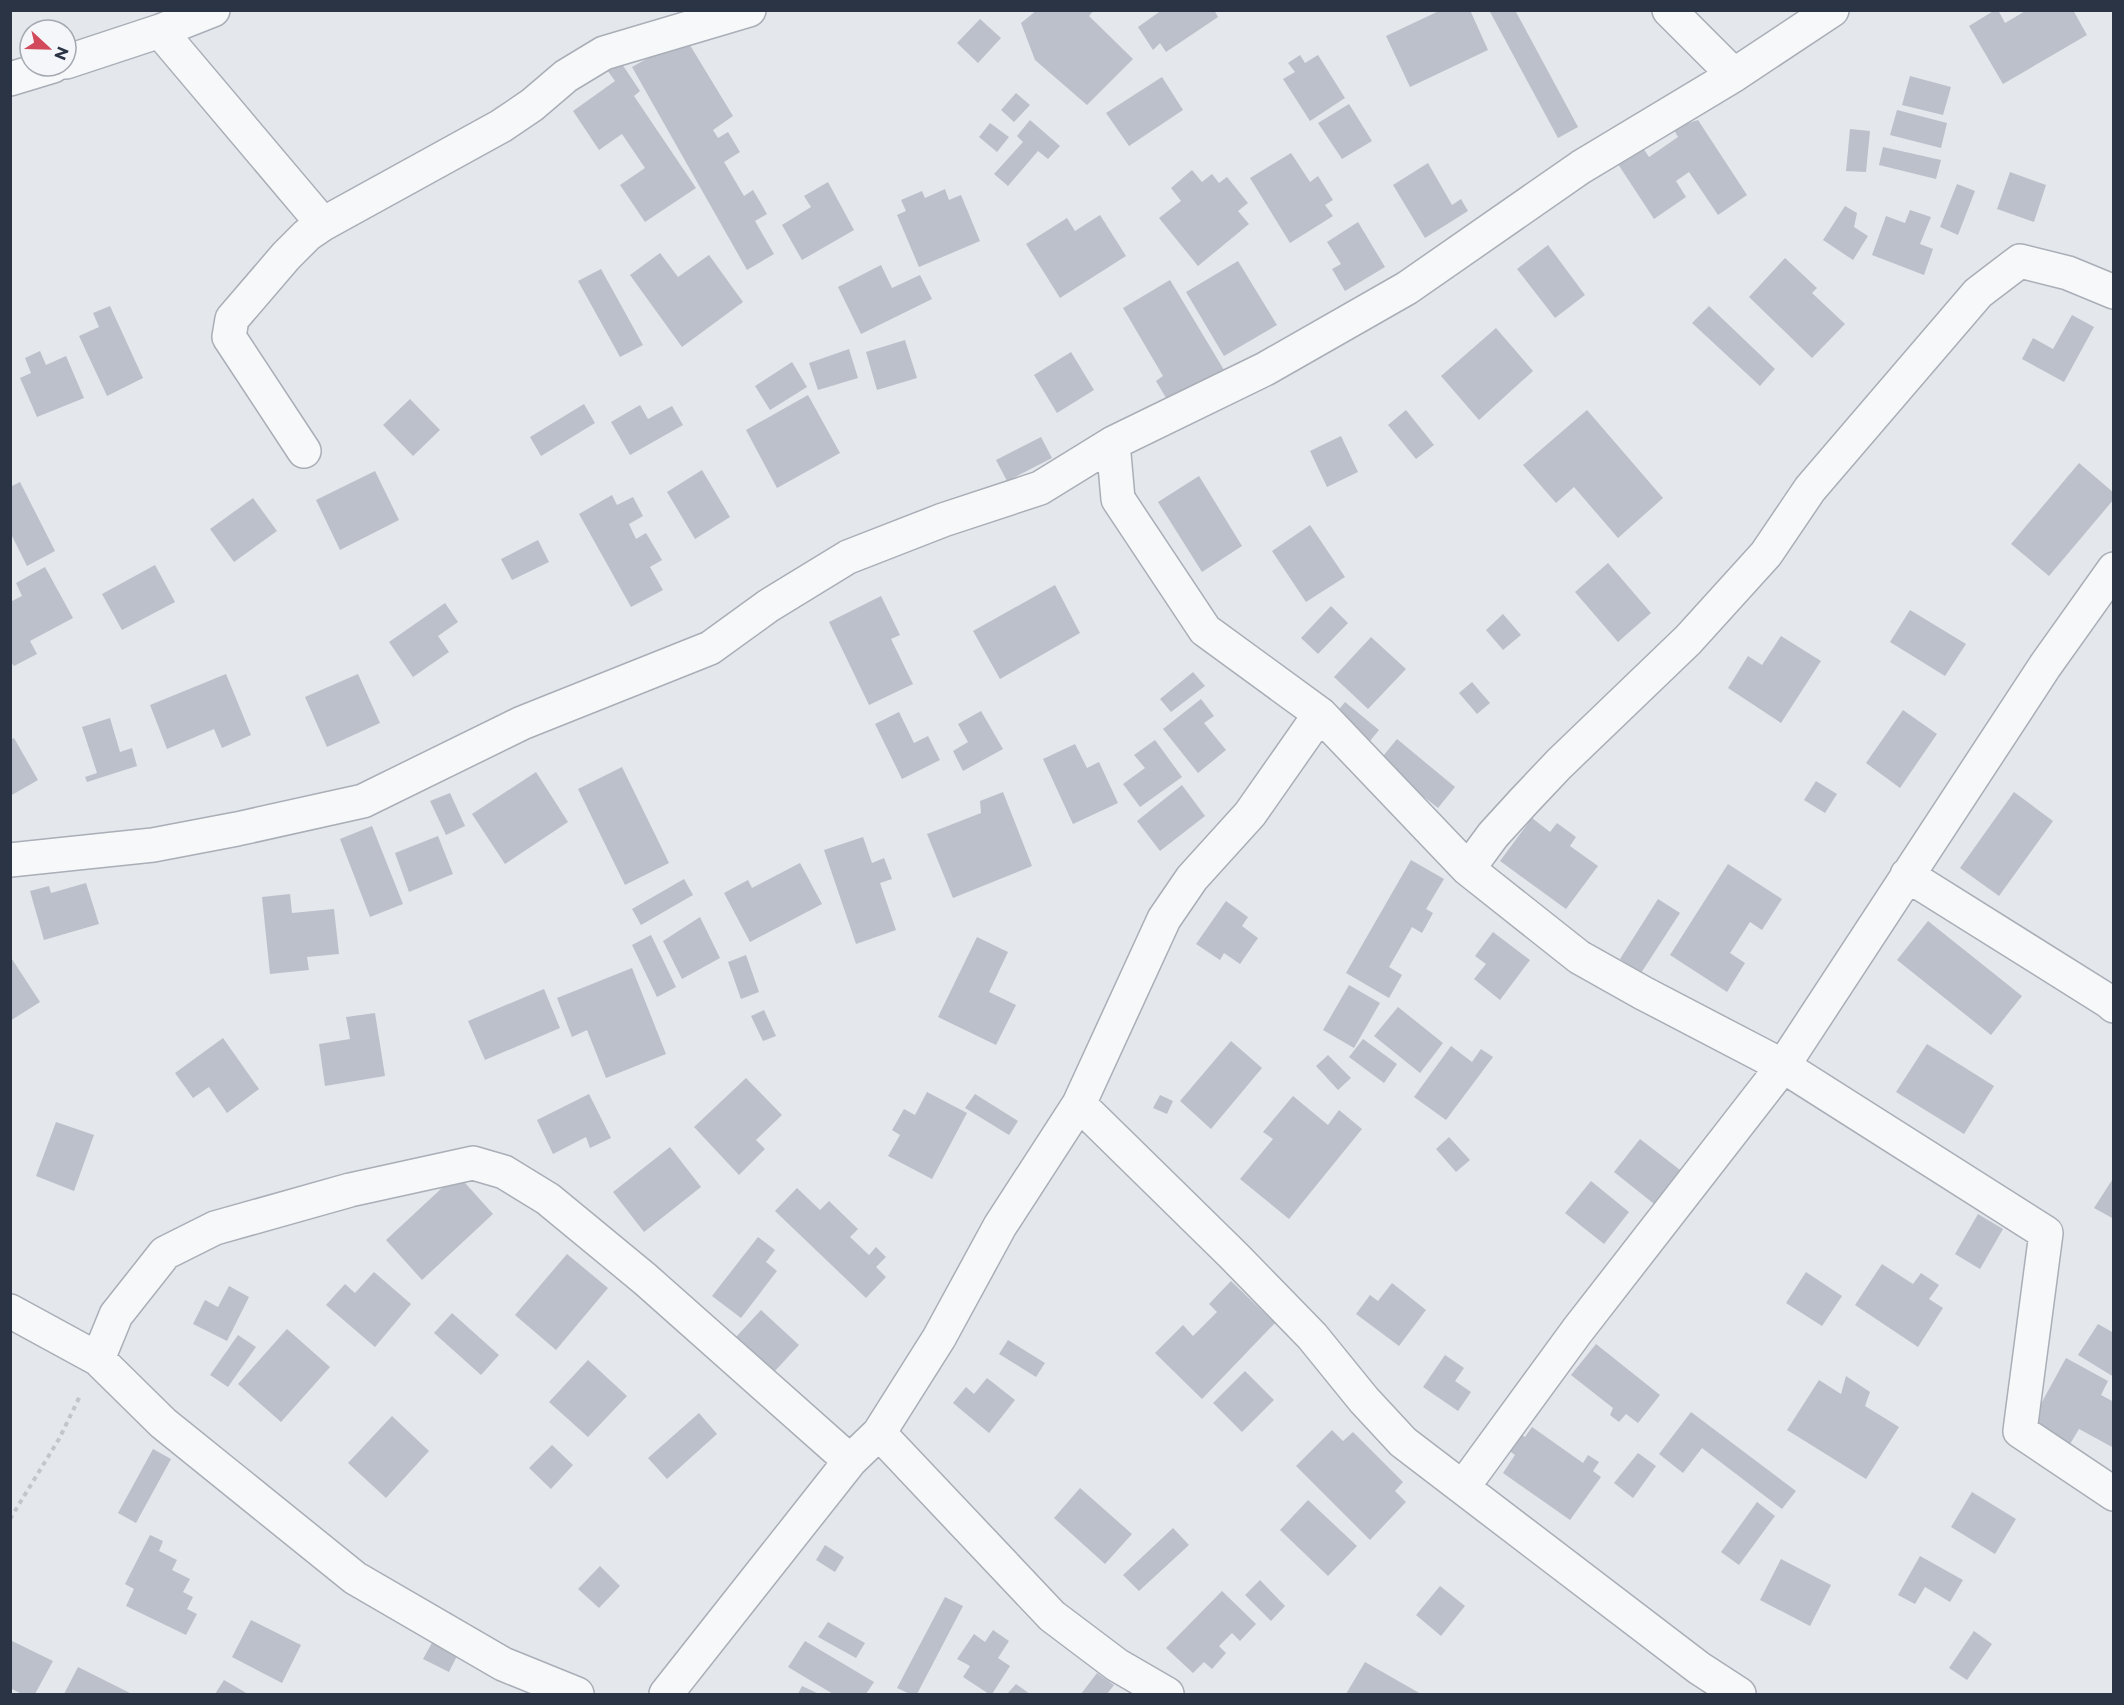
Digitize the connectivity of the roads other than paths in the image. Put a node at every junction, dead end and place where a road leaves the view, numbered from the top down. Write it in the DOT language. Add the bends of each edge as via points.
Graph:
graph roads {
  1 [pos="213,10"];
  2 [pos="749,10"];
  3 [pos="1669,10"];
  4 [pos="1832,10"];
  5 [pos="160,31"];
  6 [pos="78,58"];
  7 [pos="1734,75"];
  8 [pos="323,224"];
  9 [pos="2114,292"];
  10 [pos="1113,443"];
  11 [pos="304,451"];
  12 [pos="2114,569"];
  13 [pos="1320,714"];
  14 [pos="10,860"];
  15 [pos="1468,869"];
  16 [pos="1907,875"];
  17 [pos="2114,1006"];
  18 [pos="1783,1066"];
  19 [pos="1079,1104"];
  20 [pos="10,1311"];
  21 [pos="98,1359"];
  22 [pos="879,1433"];
  23 [pos="850,1461"];
  24 [pos="1463,1487"];
  25 [pos="2114,1494"];
  26 [pos="577,1695"];
  27 [pos="666,1695"];
  28 [pos="1167,1695"];
  29 [pos="1739,1695"];
  1 -- 5 [label="street"];
  2 -- 8 [label="street" via="604,53 566,76 501,126"];
  3 -- 7 [label="street"];
  4 -- 7 [label="street"];
  5 -- 6 [label="street"];
  5 -- 8 [label="street"];
  7 -- 10 [label="street" via="1581,167 1407,288 1265,369"];
  8 -- 11 [label="street" via="293,249 232,319 229,337"];
  9 -- 15 [label="street" via="2068,273 2020,261 1978,293 1810,489 1766,554 1688,640 1558,764 1493,835"];
  10 -- 13 [label="street" via="1118,499 1205,630"];
  10 -- 14 [label="street" via="1040,488 848,557 768,606 710,648 522,723 363,801 153,844"];
  12 -- 16 [label="street" via="2044,666"];
  13 -- 15 [label="street"];
  13 -- 19 [label="street" via="1250,814 1192,878 1164,919"];
  15 -- 18 [label="street" via="1579,957"];
  16 -- 17 [label="street"];
  16 -- 18 [label="street"];
  18 -- 24 [label="street" via="1577,1331"];
  18 -- 25 [label="street" via="2046,1233 2020,1431"];
  19 -- 22 [label="street" via="1000,1226 939,1338"];
  19 -- 24 [label="street" via="1312,1336 1403,1442"];
  20 -- 21 [label="street"];
  21 -- 23 [label="street" via="116,1315 165,1253 215,1228 350,1190 473,1163 504,1172 548,1199 645,1279"];
  21 -- 26 [label="street" via="163,1423 355,1578 503,1664"];
  22 -- 23 [label="street"];
  22 -- 28 [label="street" via="1053,1616 1117,1665"];
  23 -- 27 [label="street"];
  24 -- 29 [label="street"];
}
